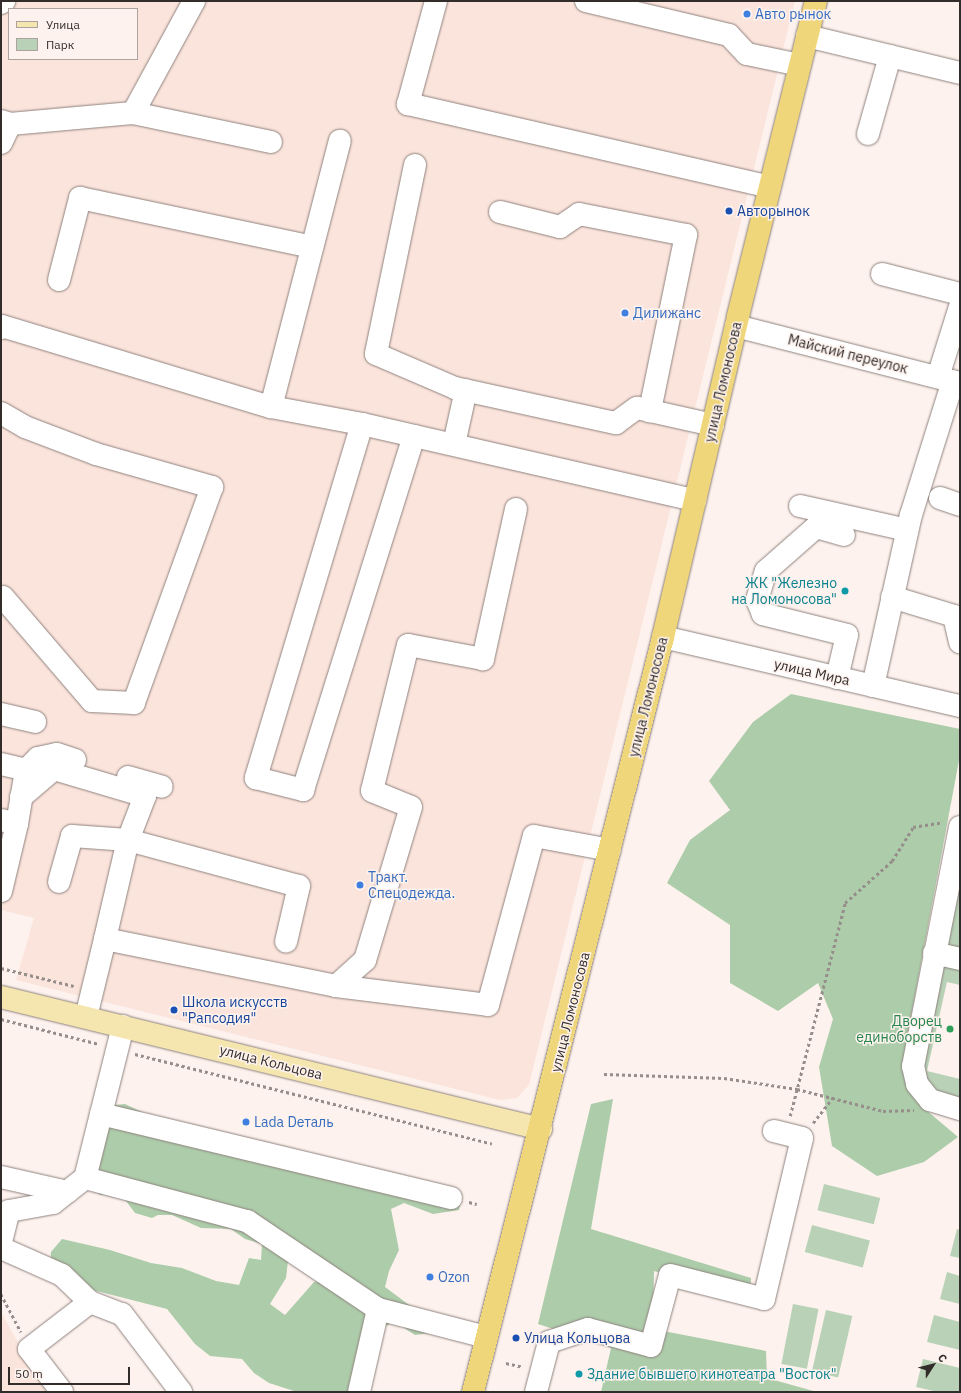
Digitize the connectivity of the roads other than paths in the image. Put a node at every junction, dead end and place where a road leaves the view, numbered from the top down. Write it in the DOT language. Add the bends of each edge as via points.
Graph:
graph roads {
  1 [pos="4,1"];
  2 [pos="194,1"];
  3 [pos="436,1"];
  4 [pos="586,1"];
  5 [pos="816,1"];
  6 [pos="1,3"];
  7 [pos="807,36"];
  8 [pos="890,56"];
  9 [pos="800,65"];
  10 [pos="960,73"];
  11 [pos="134,114"];
  12 [pos="4,129"];
  13 [pos="868,134"];
  14 [pos="340,141"];
  15 [pos="271,142"];
  16 [pos="415,165"];
  17 [pos="770,187"];
  18 [pos="500,212"];
  19 [pos="312,247"];
  20 [pos="882,274"];
  21 [pos="59,280"];
  22 [pos="960,294"];
  23 [pos="960,307"];
  24 [pos="736,326"];
  25 [pos="1,328"];
  26 [pos="950,380"];
  27 [pos="466,390"];
  28 [pos="271,407"];
  29 [pos="650,411"];
  30 [pos="1,413"];
  31 [pos="362,424"];
  32 [pos="713,425"];
  33 [pos="414,436"];
  34 [pos="454,444"];
  35 [pos="940,498"];
  36 [pos="695,500"];
  37 [pos="960,505"];
  38 [pos="800,506"];
  39 [pos="516,509"];
  40 [pos="907,530"];
  41 [pos="844,535"];
  42 [pos="3,597"];
  43 [pos="892,598"];
  44 [pos="663,637"];
  45 [pos="960,642"];
  46 [pos="837,678"];
  47 [pos="872,686"];
  48 [pos="960,706"];
  49 [pos="1,714"];
  50 [pos="35,722"];
  51 [pos="1,764"];
  52 [pos="26,770"];
  53 [pos="162,787"];
  54 [pos="21,797"];
  55 [pos="9,822"];
  56 [pos="952,825"];
  57 [pos="128,840"];
  58 [pos="610,850"];
  59 [pos="2,881"];
  60 [pos="59,882"];
  61 [pos="105,939"];
  62 [pos="286,942"];
  63 [pos="934,953"];
  64 [pos="960,959"];
  65 [pos="336,986"];
  66 [pos="1,997"];
  67 [pos="86,1017"];
  68 [pos="123,1026"];
  69 [pos="960,1109"];
  70 [pos="101,1114"];
  71 [pos="540,1129"];
  72 [pos="787,1134"];
  73 [pos="1,1178"];
  74 [pos="85,1178"];
  75 [pos="67,1192"];
  76 [pos="450,1198"];
  77 [pos="1,1242"];
  78 [pos="1,1248"];
  79 [pos="90,1302"];
  80 [pos="378,1309"];
  81 [pos="486,1337"];
  82 [pos="62,1392"];
  83 [pos="181,1392"];
  84 [pos="359,1392"];
  85 [pos="473,1392"];
  86 [pos="536,1392"];
  1 -- 6 [label="street"];
  2 -- 11 [label="street"];
  3 -- 17 [label="street" via="408,104"];
  4 -- 9 [label="street" via="729,35 747,54"];
  5 -- 7 [label="highway, улица Ломоносова"];
  7 -- 8 [label="street"];
  7 -- 9 [label="highway, улица Ломоносова"];
  8 -- 10 [label="street"];
  8 -- 13 [label="street"];
  9 -- 17 [label="highway, улица Ломоносова"];
  11 -- 12 [label="street"];
  11 -- 15 [label="street"];
  14 -- 19 [label="street"];
  16 -- 27 [label="street" via="376,354"];
  17 -- 24 [label="highway, улица Ломоносова"];
  18 -- 29 [label="street" via="560,227 579,214 686,236"];
  19 -- 21 [label="street" via="80,198"];
  19 -- 28 [label="street"];
  20 -- 22 [label="street"];
  23 -- 26 [label="street"];
  24 -- 26 [label="street, Майский переулок"];
  24 -- 32 [label="highway, улица Ломоносова"];
  25 -- 28 [label="street" via="2,326"];
  26 -- 40 [label="street"];
  27 -- 29 [label="street" via="616,423 637,408"];
  27 -- 34 [label="street"];
  28 -- 31 [label="street"];
  29 -- 32 [label="street"];
  30 -- 42 [label="street" via="25,427 96,454 212,487 134,702 92,701"];
  31 -- 33 [label="street"];
  31 -- 33 [label="street" via="256,778 303,790"];
  32 -- 36 [label="highway, улица Ломоносова"];
  33 -- 34 [label="street"];
  34 -- 36 [label="street"];
  35 -- 37 [label="street"];
  36 -- 44 [label="highway, улица Ломоносова"];
  38 -- 40 [label="street"];
  39 -- 65 [label="street" via="483,659 408,645 372,792 411,807 365,960"];
  40 -- 43 [label="street"];
  41 -- 46 [label="street" via="816,527 766,571 757,600 763,614 847,635"];
  43 -- 45 [label="street" via="954,616"];
  43 -- 47 [label="street"];
  44 -- 46 [label="street, улица Мира"];
  44 -- 58 [label="highway, улица Ломоносова"];
  46 -- 47 [label="street, улица Мира"];
  47 -- 48 [label="street, улица Мира"];
  49 -- 50 [label="street"];
  51 -- 52 [label="street"];
  52 -- 53 [label="street" via="38,758 57,754"];
  52 -- 54 [label="street"];
  54 -- 55 [label="street"];
  54 -- 57 [label="street" via="54,769 145,796"];
  55 -- 59 [label="street"];
  56 -- 63 [label="street"];
  57 -- 60 [label="street" via="72,836"];
  57 -- 61 [label="street"];
  57 -- 62 [label="street" via="299,886"];
  58 -- 65 [label="street" via="534,836 488,1005"];
  58 -- 71 [label="highway, улица Ломоносова"];
  61 -- 65 [label="street"];
  61 -- 67 [label="street"];
  63 -- 64 [label="street"];
  63 -- 69 [label="street" via="914,1066 917,1084 930,1100"];
  66 -- 67 [label="main road, улица Кольцова"];
  67 -- 68 [label="main road, улица Кольцова"];
  68 -- 70 [label="street"];
  68 -- 71 [label="main road, улица Кольцова"];
  70 -- 74 [label="street"];
  70 -- 76 [label="street"];
  71 -- 81 [label="highway, улица Ломоносова"];
  72 -- 86 [label="street" via="764,1299 670,1275 651,1346 588,1329 549,1342"];
  73 -- 75 [label="street"];
  74 -- 75 [label="street"];
  74 -- 80 [label="street" via="247,1221"];
  75 -- 77 [label="street" via="53,1203 9,1210"];
  78 -- 79 [label="street" via="62,1275"];
  79 -- 82 [label="street" via="29,1349"];
  79 -- 83 [label="street" via="122,1314"];
  80 -- 81 [label="street"];
  80 -- 84 [label="street"];
  81 -- 85 [label="highway, улица Ломоносова"];
}
